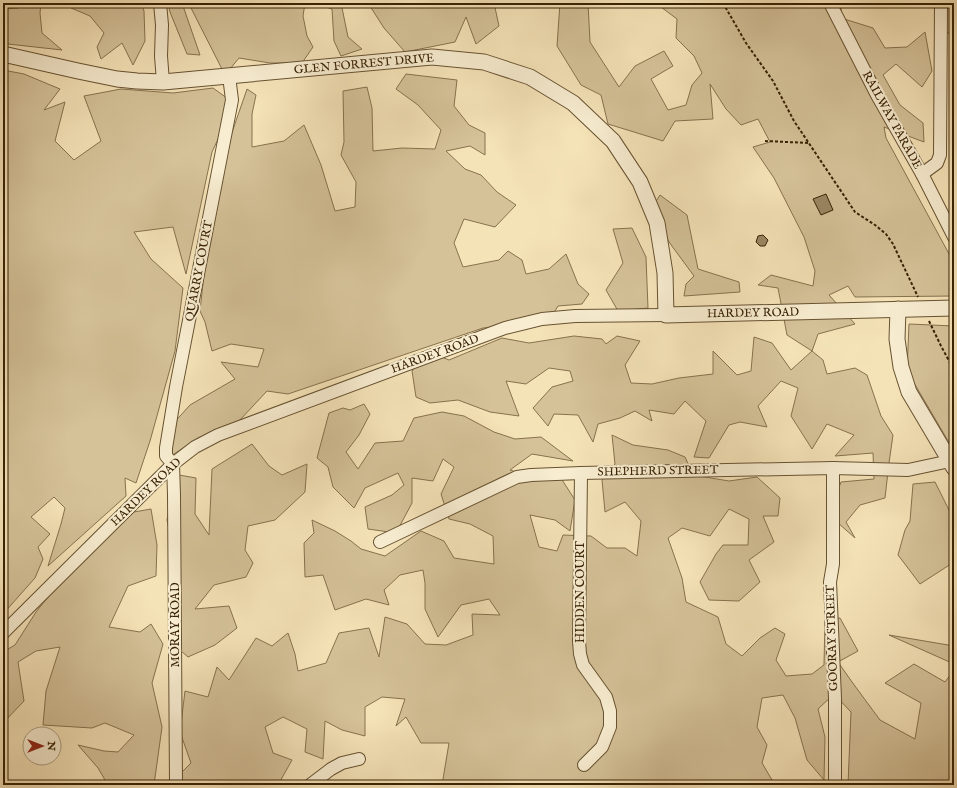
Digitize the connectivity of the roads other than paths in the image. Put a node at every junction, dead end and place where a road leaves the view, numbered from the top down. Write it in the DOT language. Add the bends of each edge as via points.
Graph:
graph roads {
  1 [pos="160,3"];
  2 [pos="830,3"];
  3 [pos="941,3"];
  4 [pos="3,54"];
  5 [pos="229,76"];
  6 [pos="163,82"];
  7 [pos="922,174"];
  8 [pos="954,237"];
  9 [pos="954,308"];
  10 [pos="898,309"];
  11 [pos="666,315"];
  12 [pos="173,464"];
  13 [pos="952,465"];
  14 [pos="833,468"];
  15 [pos="581,473"];
  16 [pos="380,542"];
  17 [pos="3,633"];
  18 [pos="359,759"];
  19 [pos="584,765"];
  20 [pos="176,785"];
  21 [pos="310,785"];
  22 [pos="835,785"];
  1 -- 6 [label="street"];
  2 -- 7 [label="street, RAILWAY PARADE" via="877,95"];
  3 -- 7 [label="street" via="940,155 937,163"];
  4 -- 6 [label="street, GLEN FORREST DRIVE" via="117,79"];
  5 -- 6 [label="street, GLEN FORREST DRIVE"];
  5 -- 11 [label="street, GLEN FORREST DRIVE" via="432,57 484,62 530,77 573,103 613,141 640,182 657,223 665,273"];
  5 -- 12 [label="street, QUARRY COURT" via="232,100 166,448 166,456"];
  7 -- 8 [label="street, RAILWAY PARADE"];
  9 -- 10 [label="street, HARDEY ROAD"];
  10 -- 11 [label="street, HARDEY ROAD"];
  10 -- 13 [label="street" via="896,339 909,392"];
  11 -- 12 [label="street, HARDEY ROAD" via="575,316 542,319 505,328 218,435 194,447"];
  12 -- 17 [label="street, HARDEY ROAD"];
  12 -- 20 [label="street, MORAY ROAD"];
  13 -- 14 [label="street, SHEPHERD STREET" via="908,470"];
  14 -- 15 [label="street, SHEPHERD STREET"];
  14 -- 22 [label="street, GOORAY STREET" via="834,564 830,582 835,698"];
  15 -- 16 [label="street, SHEPHERD STREET" via="517,476"];
  15 -- 19 [label="street, HIDDEN COURT" via="580,654 583,665 606,697 610,711 610,727 602,747"];
  18 -- 21 [label="street" via="331,768"];
}
